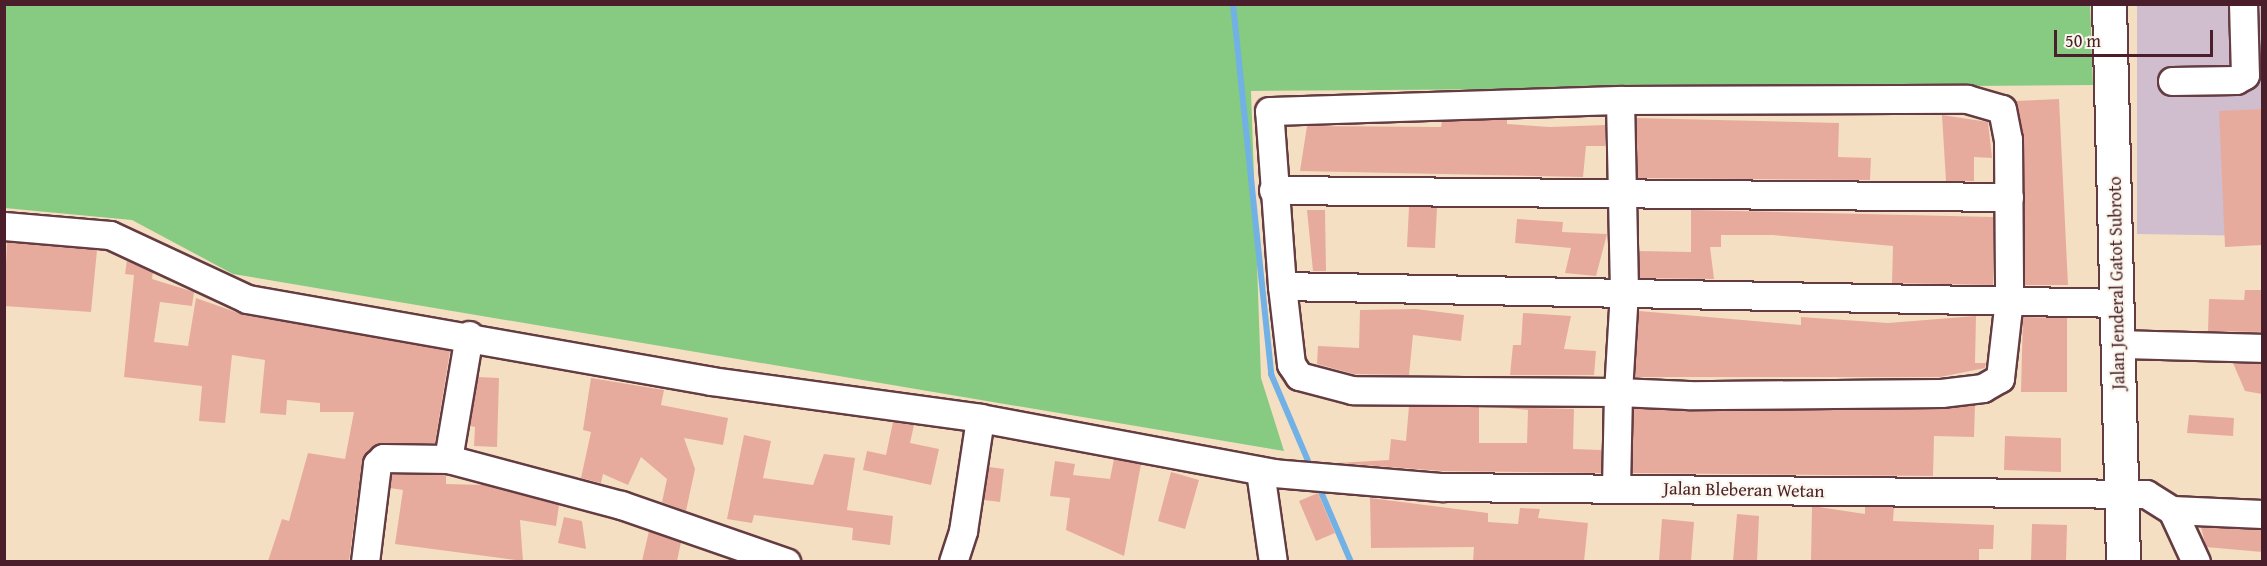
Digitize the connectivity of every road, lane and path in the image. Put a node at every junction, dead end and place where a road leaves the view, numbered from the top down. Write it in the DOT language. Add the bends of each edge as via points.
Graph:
graph roads {
  1 [pos="2109,4"];
  2 [pos="2243,4"];
  3 [pos="2172,81"];
  4 [pos="1620,100"];
  5 [pos="1273,190"];
  6 [pos="1623,193"];
  7 [pos="2008,197"];
  8 [pos="4,226"];
  9 [pos="1282,286"];
  10 [pos="1624,291"];
  11 [pos="2009,299"];
  12 [pos="2118,303"];
  13 [pos="469,335"];
  14 [pos="2120,344"];
  15 [pos="2262,348"];
  16 [pos="1618,392"];
  17 [pos="980,418"];
  18 [pos="448,459"];
  19 [pos="1266,472"];
  20 [pos="1616,488"];
  21 [pos="2121,494"];
  22 [pos="2172,510"];
  23 [pos="2262,514"];
  24 [pos="365,561"];
  25 [pos="786,561"];
  26 [pos="953,561"];
  27 [pos="1274,561"];
  28 [pos="2123,561"];
  29 [pos="2196,561"];
  1 -- 12 [label="highway, Jalan Jenderal Gatot Subroto"];
  2 -- 3 [label="street" via="2245,75 2236,80"];
  4 -- 5 [label="street" via="1277,108 1269,111 1267,122"];
  4 -- 6 [label="street"];
  4 -- 7 [label="street" via="1967,99 1987,104 2002,109 2006,118"];
  5 -- 6 [label="street"];
  5 -- 9 [label="street"];
  6 -- 7 [label="street"];
  6 -- 10 [label="street"];
  7 -- 11 [label="street"];
  8 -- 13 [label="street, Jalan Bleberan Wetan" via="110,235 247,299"];
  9 -- 10 [label="street"];
  9 -- 16 [label="street" via="1291,364 1312,383 1352,390"];
  10 -- 11 [label="street"];
  10 -- 16 [label="street"];
  11 -- 12 [label="street"];
  11 -- 16 [label="street" via="2002,374 1983,388 1917,393"];
  12 -- 14 [label="highway, Jalan Jenderal Gatot Subroto"];
  13 -- 17 [label="street, Jalan Bleberan Wetan" via="711,381"];
  13 -- 18 [label="street"];
  14 -- 15 [label="street"];
  14 -- 21 [label="highway, Jalan Jenderal Gatot Subroto"];
  16 -- 20 [label="street"];
  17 -- 19 [label="street, Jalan Bleberan Wetan"];
  17 -- 26 [label="street" via="963,531"];
  18 -- 24 [label="street" via="383,458 377,464"];
  18 -- 25 [label="street" via="621,505"];
  19 -- 20 [label="street, Jalan Bleberan Wetan" via="1367,482"];
  19 -- 27 [label="street"];
  20 -- 21 [label="street, Jalan Bleberan Wetan"];
  21 -- 22 [label="street, Jalan Bleberan Wetan" via="2146,494"];
  21 -- 28 [label="highway, Jalan Jenderal Gatot Subroto"];
  22 -- 23 [label="street"];
  22 -- 29 [label="street"];
}
